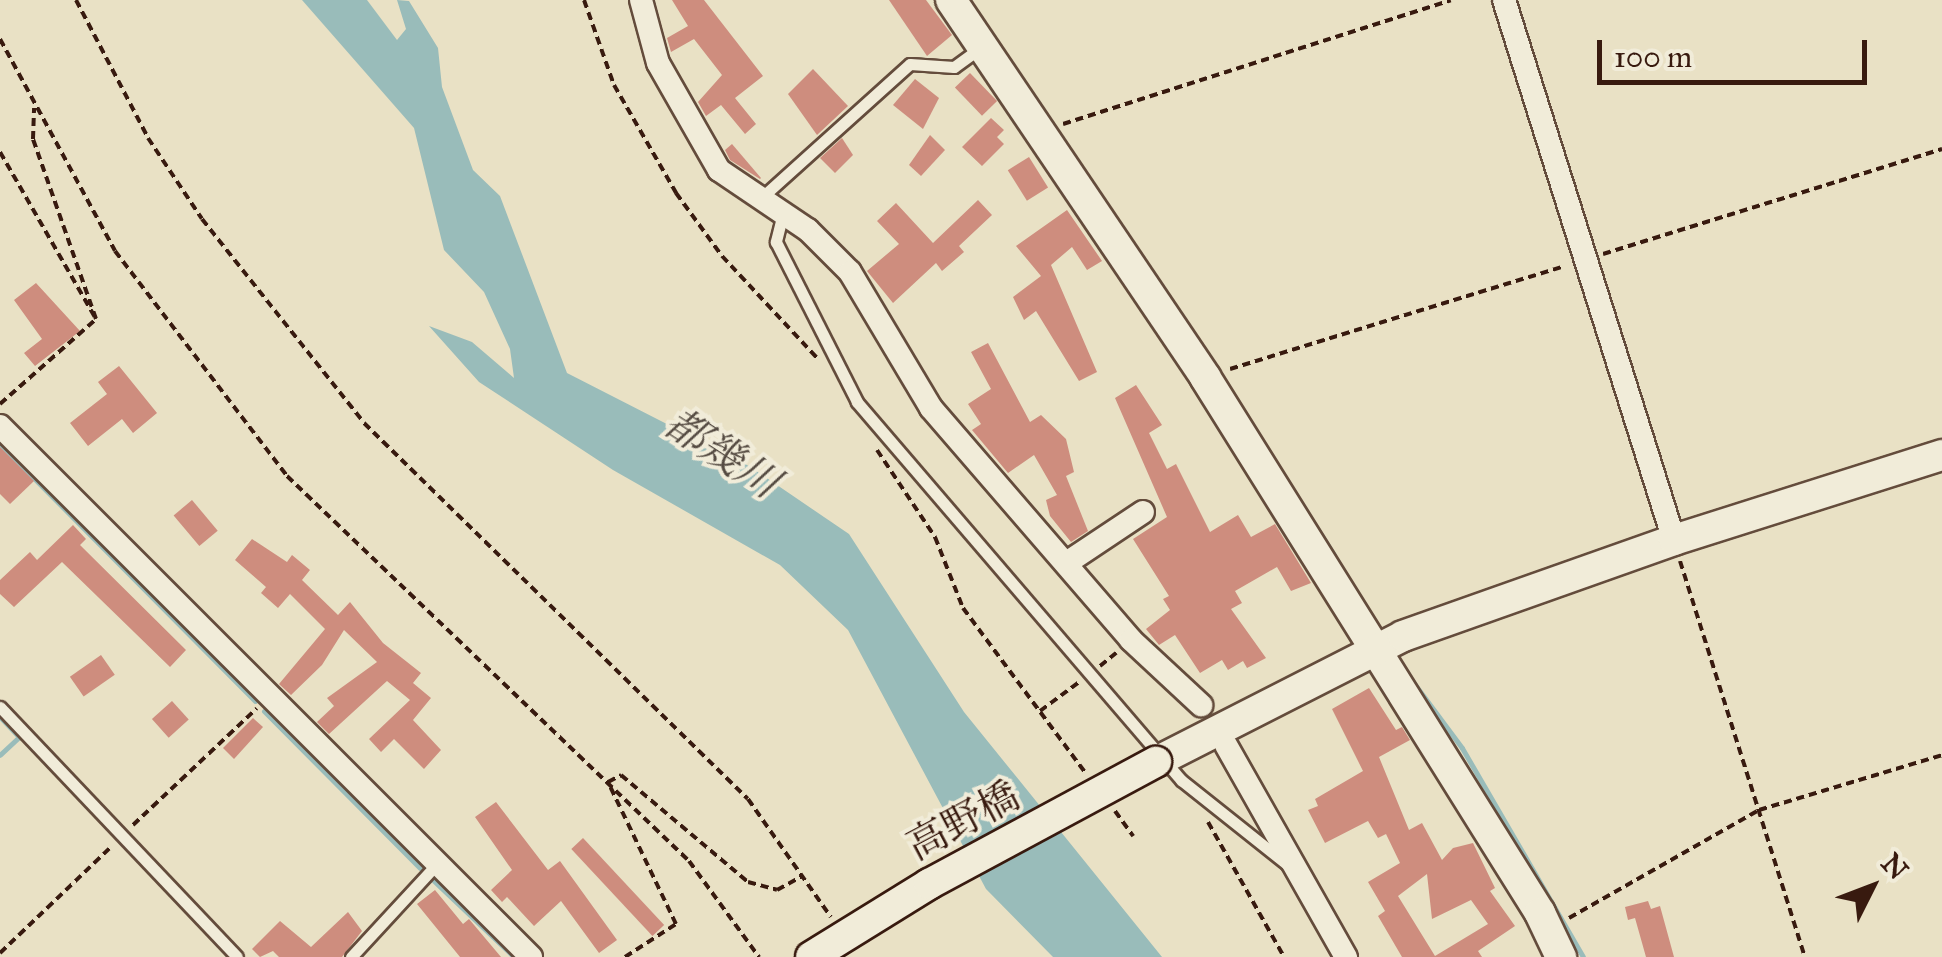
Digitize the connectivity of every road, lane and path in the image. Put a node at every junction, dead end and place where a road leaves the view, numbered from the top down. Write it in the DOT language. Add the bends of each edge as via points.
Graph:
graph roads {
  1 [pos="76,0"];
  2 [pos="584,0"];
  3 [pos="640,0"];
  4 [pos="951,0"];
  5 [pos="1451,0"];
  6 [pos="1504,0"];
  7 [pos="0,39"];
  8 [pos="983,47"];
  9 [pos="34,104"];
  10 [pos="1039,131"];
  11 [pos="0,152"];
  12 [pos="761,198"];
  13 [pos="783,213"];
  14 [pos="96,319"];
  15 [pos="831,373"];
  16 [pos="0,404"];
  17 [pos="0,427"];
  18 [pos="874,446"];
  19 [pos="1942,455"];
  20 [pos="1143,512"];
  21 [pos="1674,540"];
  22 [pos="1068,562"];
  23 [pos="1123,646"];
  24 [pos="1374,648"];
  25 [pos="1095,670"];
  26 [pos="1087,676"];
  27 [pos="268,698"];
  28 [pos="1201,706"];
  29 [pos="0,707"];
  30 [pos="1040,711"];
  31 [pos="1226,745"];
  32 [pos="1942,755"];
  33 [pos="1159,760"];
  34 [pos="1087,774"];
  35 [pos="608,782"];
  36 [pos="1110,805"];
  37 [pos="1759,810"];
  38 [pos="1200,811"];
  39 [pos="1133,836"];
  40 [pos="121,837"];
  41 [pos="435,866"];
  42 [pos="1303,872"];
  43 [pos="803,875"];
  44 [pos="840,929"];
  45 [pos="1554,943"];
  46 [pos="0,953"];
  47 [pos="237,957"];
  48 [pos="351,957"];
  49 [pos="531,957"];
  50 [pos="625,957"];
  51 [pos="759,957"];
  52 [pos="811,957"];
  53 [pos="1284,957"];
  54 [pos="1346,957"];
  55 [pos="1805,957"];
  1 -- 43 [label="path" via="148,138 202,219 364,422 736,786"];
  2 -- 15 [label="path" via="614,85 676,194 733,268"];
  3 -- 12 [label="street" via="658,63 688,122 719,170"];
  4 -- 8 [label="street"];
  5 -- 10 [label="path"];
  6 -- 21 [label="street"];
  7 -- 9 [label="path"];
  8 -- 10 [label="street"];
  8 -- 12 [label="lane" via="954,67 910,64"];
  9 -- 14 [label="path" via="33,139"];
  9 -- 35 [label="path" via="115,251 287,476"];
  10 -- 24 [label="street" via="1205,377"];
  11 -- 14 [label="path"];
  12 -- 13 [label="street"];
  13 -- 22 [label="street" via="850,272 930,408"];
  13 -- 33 [label="lane" via="776,242 858,402"];
  14 -- 16 [label="path" via="94,328"];
  17 -- 27 [label="street"];
  18 -- 30 [label="path" via="935,537 963,608"];
  19 -- 21 [label="street, 高野橋"];
  20 -- 22 [label="street"];
  21 -- 24 [label="street, 高野橋"];
  21 -- 37 [label="path"];
  22 -- 28 [label="street" via="1132,640"];
  23 -- 25 [label="path"];
  24 -- 33 [label="street, 高野橋"];
  24 -- 45 [label="street"];
  26 -- 30 [label="path"];
  27 -- 40 [label="path"];
  27 -- 41 [label="street"];
  29 -- 40 [label="lane"];
  30 -- 34 [label="path"];
  31 -- 42 [label="street"];
  32 -- 37 [label="path"];
  33 -- 42 [label="lane"];
  33 -- 52 [label="street, 高野橋, bridge" via="928,884"];
  35 -- 43 [label="path" via="621,775 748,882 777,890"];
  35 -- 50 [label="path" via="676,924"];
  35 -- 51 [label="path" via="690,861"];
  36 -- 39 [label="path"];
  37 -- 45 [label="path"];
  37 -- 55 [label="path"];
  38 -- 53 [label="path"];
  40 -- 46 [label="path"];
  40 -- 47 [label="lane"];
  41 -- 48 [label="lane"];
  41 -- 49 [label="street"];
  42 -- 54 [label="street"];
  43 -- 44 [label="path"];
}
